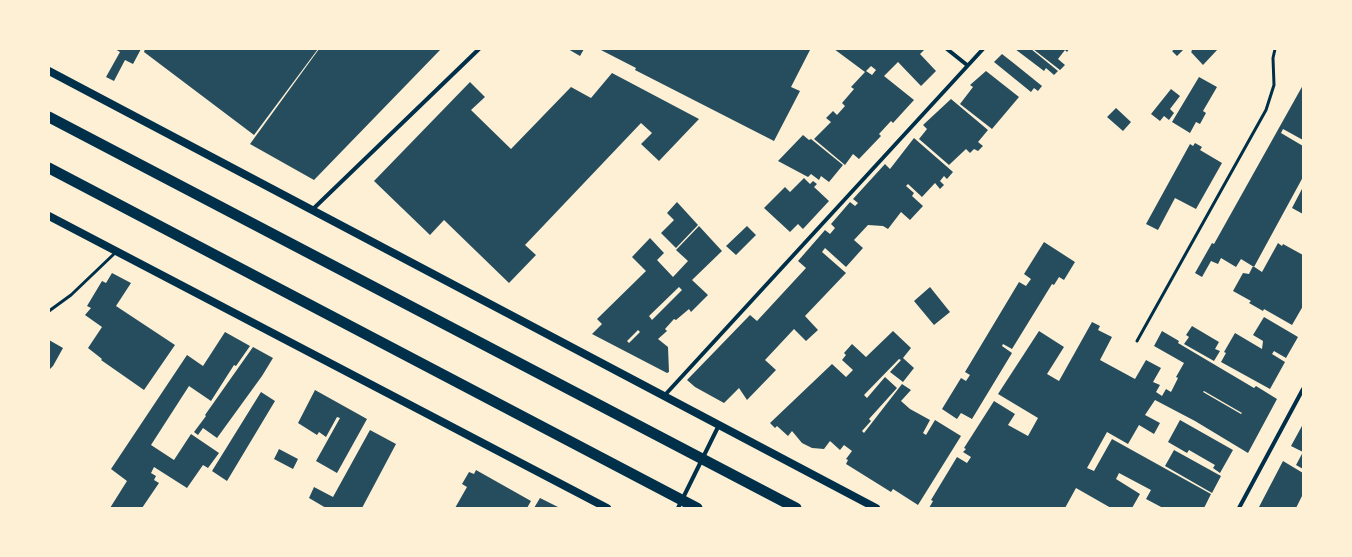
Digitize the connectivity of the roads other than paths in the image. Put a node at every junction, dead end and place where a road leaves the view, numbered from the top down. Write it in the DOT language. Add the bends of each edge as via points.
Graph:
graph roads {
  1 [pos="479,49"];
  2 [pos="947,49"];
  3 [pos="983,49"];
  4 [pos="1275,49"];
  5 [pos="967,65"];
  6 [pos="49,71"];
  7 [pos="49,117"];
  8 [pos="49,168"];
  9 [pos="311,211"];
  10 [pos="49,216"];
  11 [pos="116,251"];
  12 [pos="49,311"];
  13 [pos="1137,341"];
  14 [pos="1303,388"];
  15 [pos="664,396"];
  16 [pos="718,425"];
  17 [pos="702,458"];
  18 [pos="680,504"];
  19 [pos="607,508"];
  20 [pos="697,508"];
  21 [pos="796,508"];
  22 [pos="876,508"];
  23 [pos="1239,508"];
  1 -- 9 [label="street"];
  2 -- 5 [label="street"];
  3 -- 5 [label="street"];
  4 -- 13 [label="lane" via="1272,58 1274,85 1266,110"];
  5 -- 15 [label="street"];
  6 -- 9 [label="main road"];
  7 -- 17 [label="highway"];
  8 -- 18 [label="highway"];
  9 -- 15 [label="main road"];
  10 -- 11 [label="main road"];
  11 -- 12 [label="lane" via="71,295"];
  11 -- 19 [label="main road"];
  14 -- 23 [label="street"];
  15 -- 16 [label="main road"];
  16 -- 17 [label="street"];
  16 -- 22 [label="main road"];
  17 -- 18 [label="street"];
  17 -- 21 [label="highway"];
  18 -- 20 [label="highway"];
}
